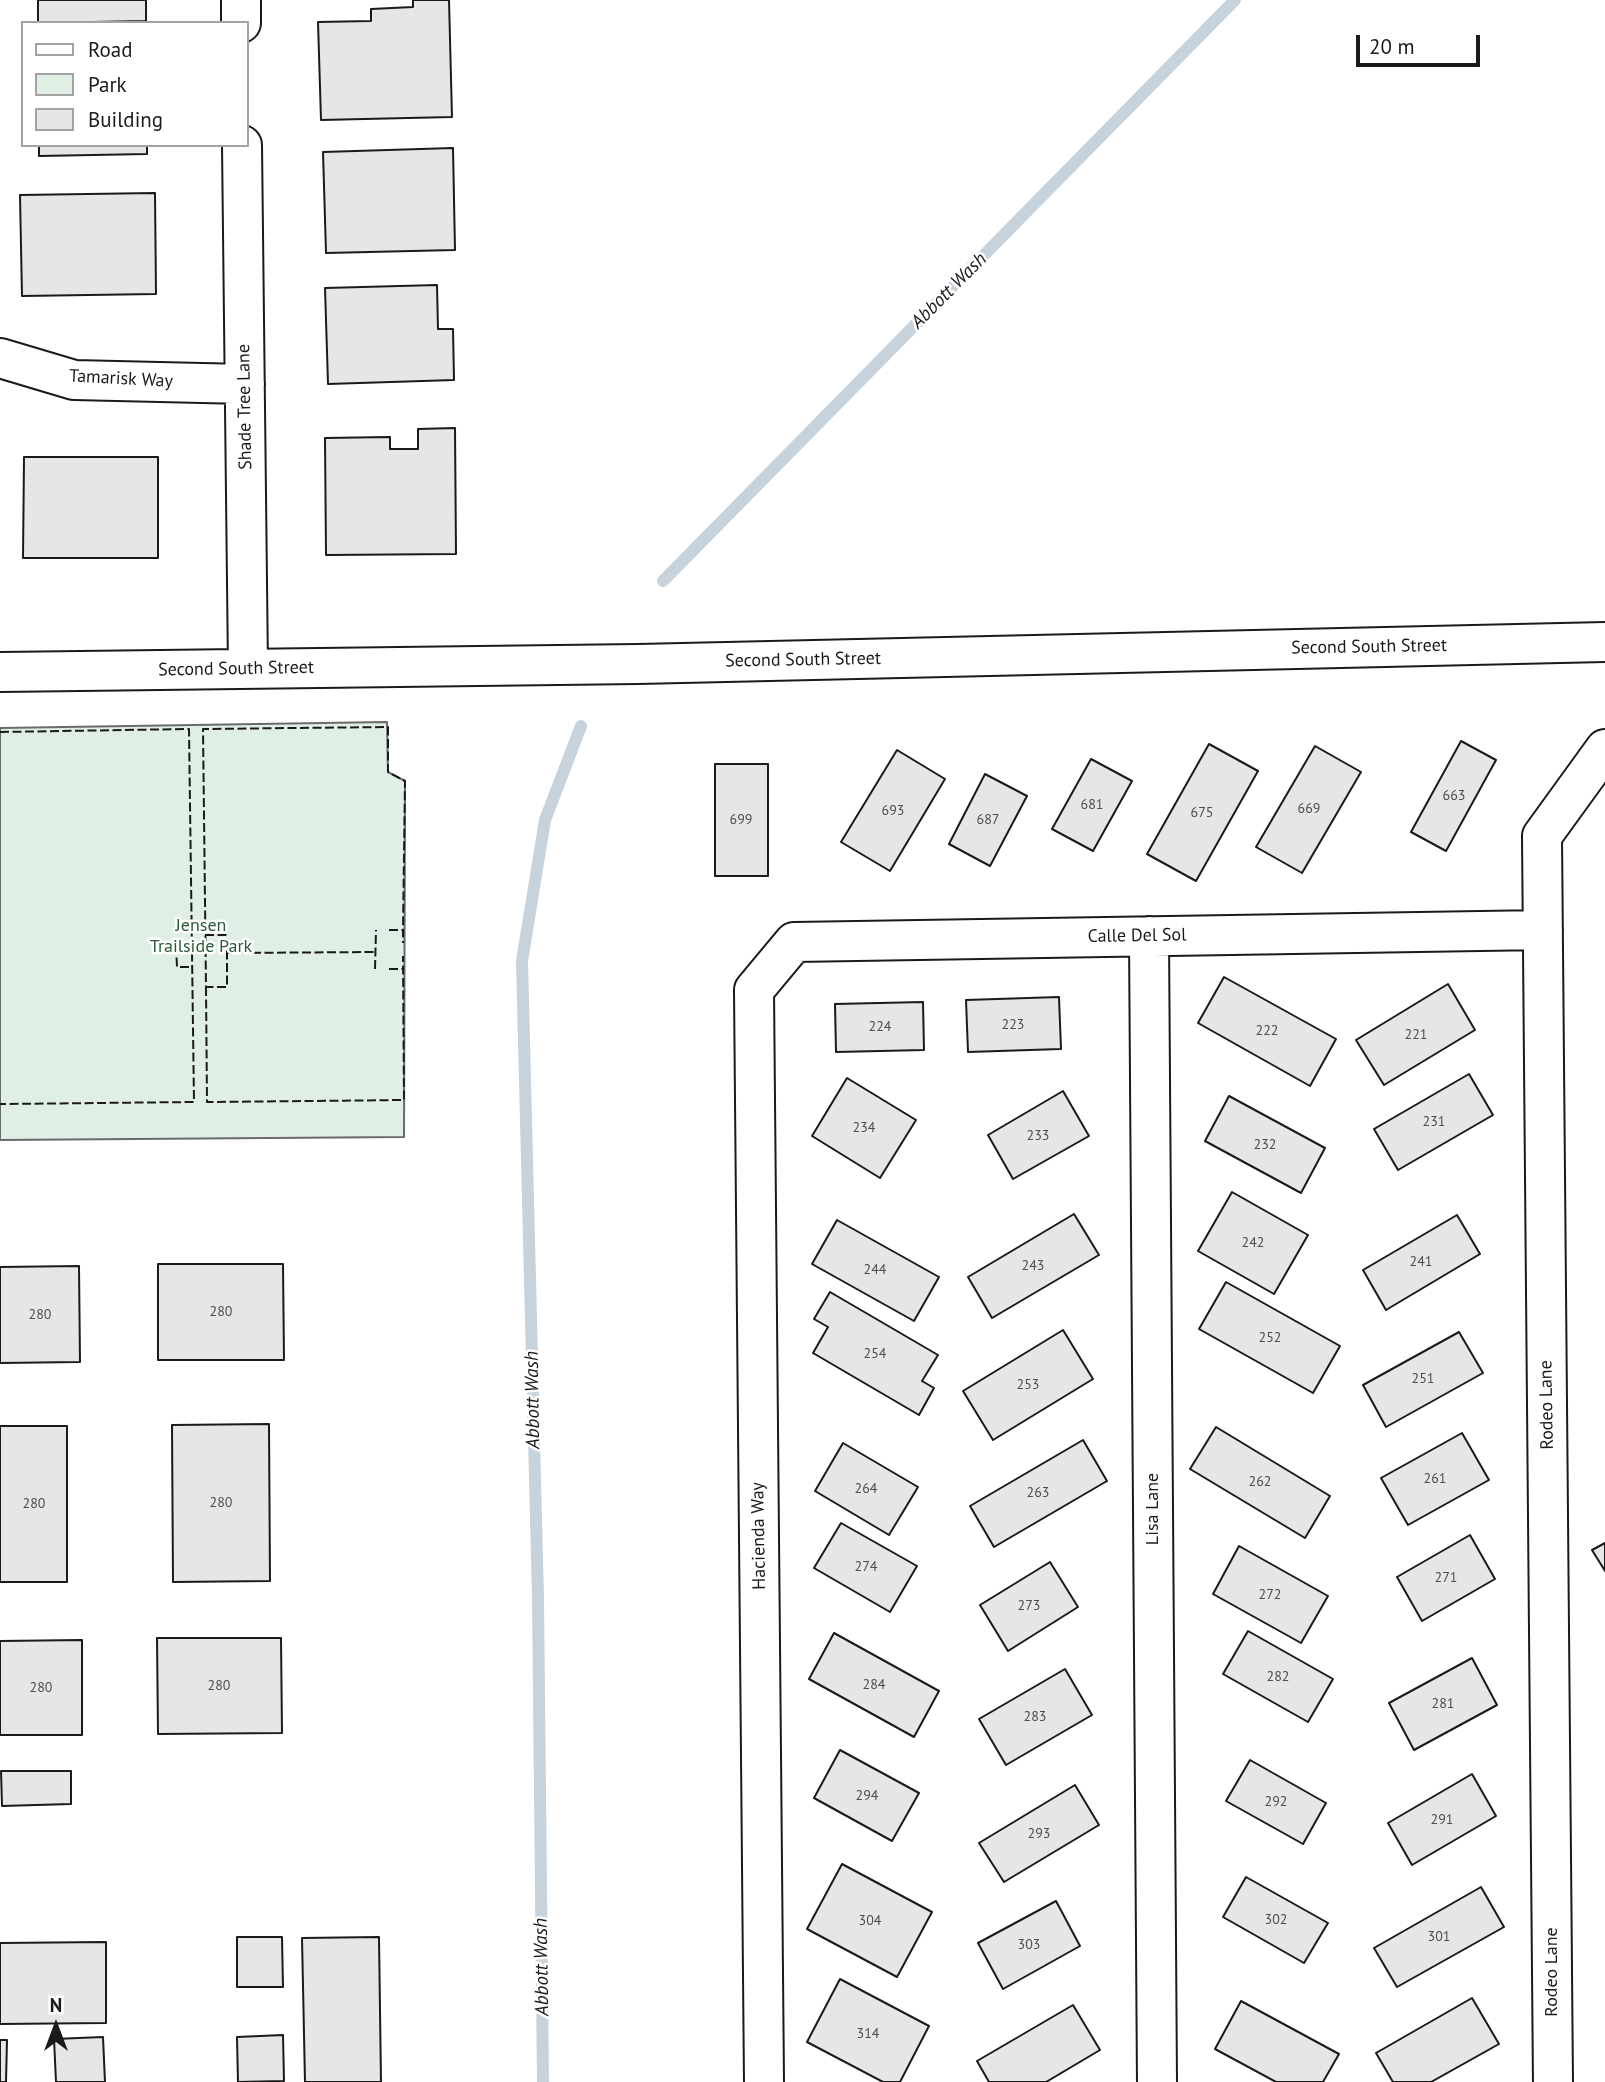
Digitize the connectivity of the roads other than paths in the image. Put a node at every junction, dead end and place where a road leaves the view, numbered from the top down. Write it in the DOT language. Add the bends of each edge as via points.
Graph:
graph roads {
  1 [pos="240,0"];
  2 [pos="241,21"];
  3 [pos="242,147"];
  4 [pos="0,358"];
  5 [pos="245,384"];
  6 [pos="1605,642"];
  7 [pos="248,669"];
  8 [pos="0,672"];
  9 [pos="1605,749"];
  10 [pos="1543,930"];
  11 [pos="1149,936"];
  12 [pos="754,990"];
  13 [pos="764,2082"];
  14 [pos="1157,2082"];
  15 [pos="1553,2082"];
  1 -- 2 [label="street"];
  3 -- 5 [label="street, Shade Tree Lane"];
  4 -- 5 [label="street, Tamarisk Way" via="74,380"];
  5 -- 7 [label="street, Shade Tree Lane"];
  6 -- 7 [label="street, Second South Street"];
  7 -- 8 [label="street, Second South Street"];
  9 -- 10 [label="street, Rodeo Lane" via="1542,835"];
  10 -- 11 [label="street, Calle Del Sol"];
  10 -- 15 [label="street, Rodeo Lane"];
  11 -- 12 [label="street, Calle Del Sol" via="794,942"];
  11 -- 14 [label="street, Lisa Lane"];
  12 -- 13 [label="street, Hacienda Way"];
}
